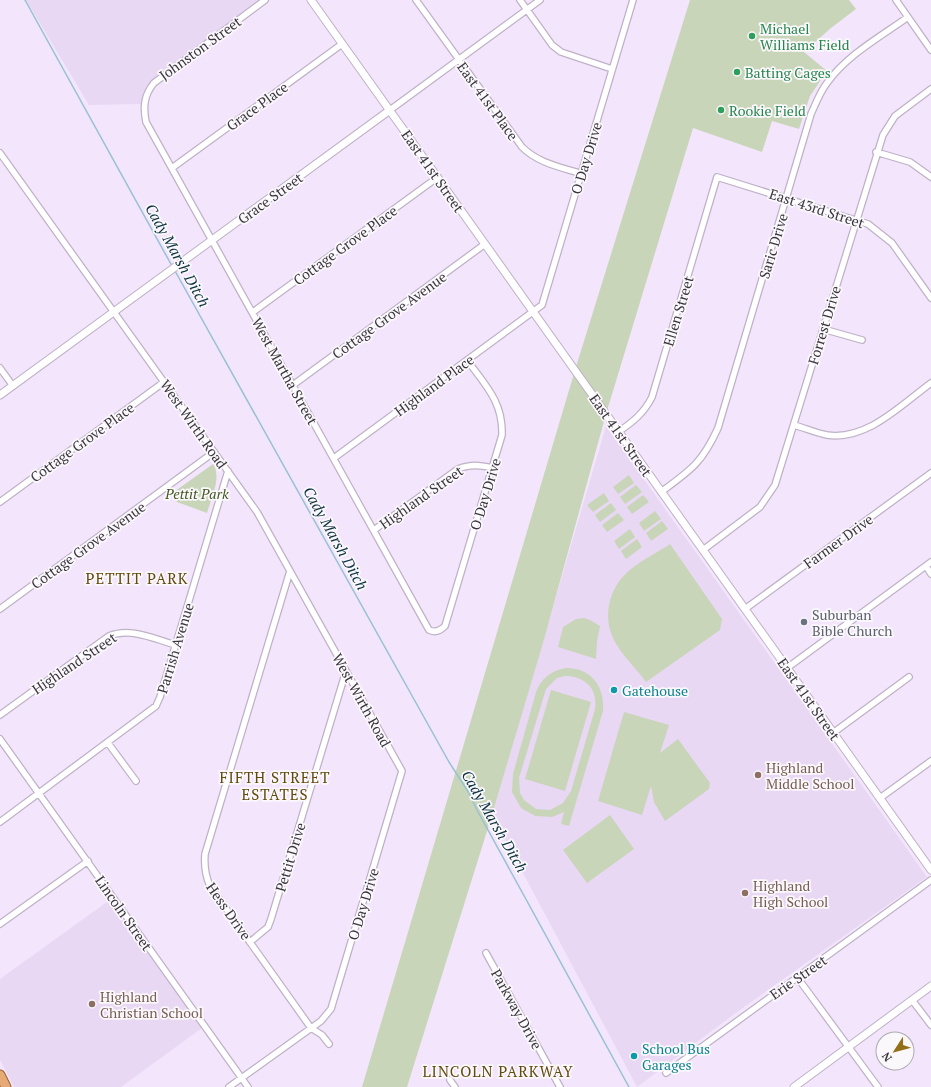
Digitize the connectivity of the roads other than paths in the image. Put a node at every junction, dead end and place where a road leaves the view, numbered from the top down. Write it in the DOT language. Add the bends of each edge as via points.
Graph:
graph roads {
  1 [pos="265,0"];
  2 [pos="311,0"];
  3 [pos="416,0"];
  4 [pos="520,0"];
  5 [pos="540,0"];
  6 [pos="634,0"];
  7 [pos="896,0"];
  8 [pos="527,9"];
  9 [pos="908,17"];
  10 [pos="342,44"];
  11 [pos="931,50"];
  12 [pos="458,60"];
  13 [pos="612,70"];
  14 [pos="931,89"];
  15 [pos="144,104"];
  16 [pos="390,110"];
  17 [pos="876,152"];
  18 [pos="0,153"];
  19 [pos="172,168"];
  20 [pos="582,174"];
  21 [pos="438,177"];
  22 [pos="717,177"];
  23 [pos="931,177"];
  24 [pos="787,198"];
  25 [pos="856,219"];
  26 [pos="212,240"];
  27 [pos="485,244"];
  28 [pos="931,298"];
  29 [pos="114,312"];
  30 [pos="252,312"];
  31 [pos="534,312"];
  32 [pos="823,328"];
  33 [pos="862,340"];
  34 [pos="467,360"];
  35 [pos="0,368"];
  36 [pos="164,382"];
  37 [pos="931,383"];
  38 [pos="293,385"];
  39 [pos="12,386"];
  40 [pos="0,395"];
  41 [pos="794,425"];
  42 [pos="618,432"];
  43 [pos="214,452"];
  44 [pos="334,458"];
  45 [pos="492,468"];
  46 [pos="228,471"];
  47 [pos="931,473"];
  48 [pos="661,492"];
  49 [pos="0,502"];
  50 [pos="374,530"];
  51 [pos="703,550"];
  52 [pos="931,562"];
  53 [pos="926,566"];
  54 [pos="290,572"];
  55 [pos="931,574"];
  56 [pos="0,609"];
  57 [pos="745,609"];
  58 [pos="438,632"];
  59 [pos="176,646"];
  60 [pos="787,668"];
  61 [pos="346,672"];
  62 [pos="909,677"];
  63 [pos="0,715"];
  64 [pos="833,733"];
  65 [pos="0,739"];
  66 [pos="108,743"];
  67 [pos="931,761"];
  68 [pos="402,771"];
  69 [pos="136,781"];
  70 [pos="39,794"];
  71 [pos="880,798"];
  72 [pos="0,822"];
  73 [pos="88,861"];
  74 [pos="931,870"];
  75 [pos="931,880"];
  76 [pos="0,924"];
  77 [pos="250,942"];
  78 [pos="486,953"];
  79 [pos="797,977"];
  80 [pos="931,986"];
  81 [pos="912,1000"];
  82 [pos="931,1025"];
  83 [pos="312,1028"];
  84 [pos="329,1044"];
  85 [pos="849,1047"];
  86 [pos="666,1073"];
  87 [pos="0,1075"];
  88 [pos="242,1078"];
  89 [pos="450,1080"];
  90 [pos="6,1087"];
  91 [pos="229,1087"];
  92 [pos="248,1087"];
  93 [pos="455,1087"];
  94 [pos="560,1087"];
  95 [pos="794,1087"];
  96 [pos="878,1087"];
  1 -- 15 [label="street, Johnston Street" via="159,78 150,88"];
  2 -- 10 [label="street, East 41st Street"];
  3 -- 12 [label="street, East 41st Place"];
  4 -- 8 [label="street"];
  5 -- 8 [label="street, Grace Street"];
  6 -- 13 [label="street, O Day Drive"];
  7 -- 9 [label="street"];
  8 -- 12 [label="street, Grace Street"];
  8 -- 13 [label="street" via="552,45 561,52"];
  9 -- 11 [label="street"];
  9 -- 24 [label="street, Saric Drive" via="852,57 826,84 812,114"];
  10 -- 16 [label="street, East 41st Street"];
  10 -- 19 [label="street, Grace Place"];
  12 -- 16 [label="street, Grace Street"];
  12 -- 20 [label="street, East 41st Place" via="530,156"];
  13 -- 20 [label="street, O Day Drive"];
  14 -- 17 [label="street, Forrest Drive" via="895,116"];
  15 -- 19 [label="street, West Martha Street" via="146,122"];
  16 -- 21 [label="street, East 41st Street"];
  16 -- 26 [label="street, Grace Street"];
  17 -- 23 [label="street" via="910,162"];
  17 -- 25 [label="street, Forrest Drive"];
  18 -- 29 [label="street, West Wirth Road"];
  19 -- 26 [label="street, West Martha Street"];
  20 -- 31 [label="street, O Day Drive" via="542,305"];
  21 -- 27 [label="street, East 41st Street"];
  21 -- 30 [label="street, Cottage Grove Place"];
  22 -- 24 [label="street, East 43rd Street"];
  22 -- 42 [label="street, Ellen Street" via="652,397 638,418"];
  24 -- 25 [label="street, East 43rd Street"];
  24 -- 48 [label="street, Saric Drive" via="718,428 702,459"];
  25 -- 28 [label="street, East 43rd Street" via="868,224 892,243"];
  25 -- 32 [label="street, Forrest Drive"];
  26 -- 29 [label="street, Grace Street"];
  26 -- 30 [label="street, West Martha Street"];
  27 -- 31 [label="street, East 41st Street"];
  27 -- 38 [label="street, Cottage Grove Avenue"];
  29 -- 36 [label="street, West Wirth Road"];
  29 -- 39 [label="street, Grace Street"];
  30 -- 38 [label="street, West Martha Street"];
  31 -- 34 [label="street, Highland Place"];
  31 -- 42 [label="street, East 41st Street"];
  32 -- 33 [label="street"];
  32 -- 41 [label="street, Forrest Drive"];
  34 -- 44 [label="street, Highland Place"];
  34 -- 45 [label="street, O Day Drive" via="495,399 503,422 502,435"];
  35 -- 39 [label="street"];
  36 -- 43 [label="street, West Wirth Road"];
  36 -- 49 [label="street, Cottage Grove Place"];
  37 -- 41 [label="street" via="876,424 860,432 827,435"];
  38 -- 44 [label="street, West Martha Street"];
  39 -- 40 [label="street, Grace Street"];
  41 -- 51 [label="street, Forrest Drive" via="781,468 769,496 749,516"];
  42 -- 48 [label="street, East 41st Street"];
  43 -- 46 [label="street, West Wirth Road"];
  43 -- 56 [label="street, Cottage Grove Avenue"];
  44 -- 50 [label="street, West Martha Street"];
  45 -- 50 [label="street, Highland Street" via="474,464 458,469"];
  45 -- 58 [label="street, O Day Drive" via="445,626"];
  46 -- 54 [label="street, West Wirth Road" via="257,512"];
  46 -- 59 [label="street, Parrish Avenue"];
  47 -- 57 [label="street, Farmer Drive"];
  48 -- 51 [label="street, East 41st Street"];
  50 -- 58 [label="street, West Martha Street" via="429,630"];
  51 -- 57 [label="street, East 41st Street"];
  52 -- 53 [label="street"];
  53 -- 55 [label="street"];
  53 -- 60 [label="street"];
  54 -- 61 [label="street, West Wirth Road"];
  54 -- 77 [label="street, Hess Drive" via="205,854 205,876 210,886"];
  57 -- 60 [label="street, East 41st Street"];
  59 -- 63 [label="street, Highland Street" via="129,631 119,632 109,636"];
  59 -- 66 [label="street, Parrish Avenue" via="156,706"];
  60 -- 64 [label="street, East 41st Street"];
  61 -- 68 [label="street, West Wirth Road"];
  61 -- 77 [label="street, Pettit Drive" via="272,920 268,928"];
  62 -- 64 [label="street"];
  64 -- 71 [label="street, East 41st Street"];
  65 -- 70 [label="street, Lincoln Street"];
  66 -- 69 [label="street"];
  66 -- 70 [label="street, Parrish Avenue"];
  67 -- 71 [label="street"];
  68 -- 83 [label="street, O Day Drive" via="331,1009 328,1015"];
  70 -- 72 [label="street, Parrish Avenue"];
  70 -- 73 [label="street, Lincoln Street"];
  71 -- 74 [label="street, East 41st Street"];
  73 -- 76 [label="street"];
  73 -- 88 [label="street, Lincoln Street"];
  75 -- 79 [label="street, Erie Street"];
  77 -- 83 [label="street, Hess Drive"];
  78 -- 94 [label="street, Parkway Drive"];
  79 -- 85 [label="street"];
  79 -- 86 [label="street, Erie Street"];
  80 -- 81 [label="street"];
  81 -- 82 [label="street"];
  81 -- 85 [label="street"];
  83 -- 84 [label="street, Hess Drive"];
  83 -- 88 [label="street, O Day Drive"];
  85 -- 95 [label="street"];
  85 -- 96 [label="street"];
  87 -- 90 [label="main road"];
  88 -- 91 [label="street, O Day Drive"];
  88 -- 92 [label="street, Lincoln Street"];
  89 -- 93 [label="street"];
}
